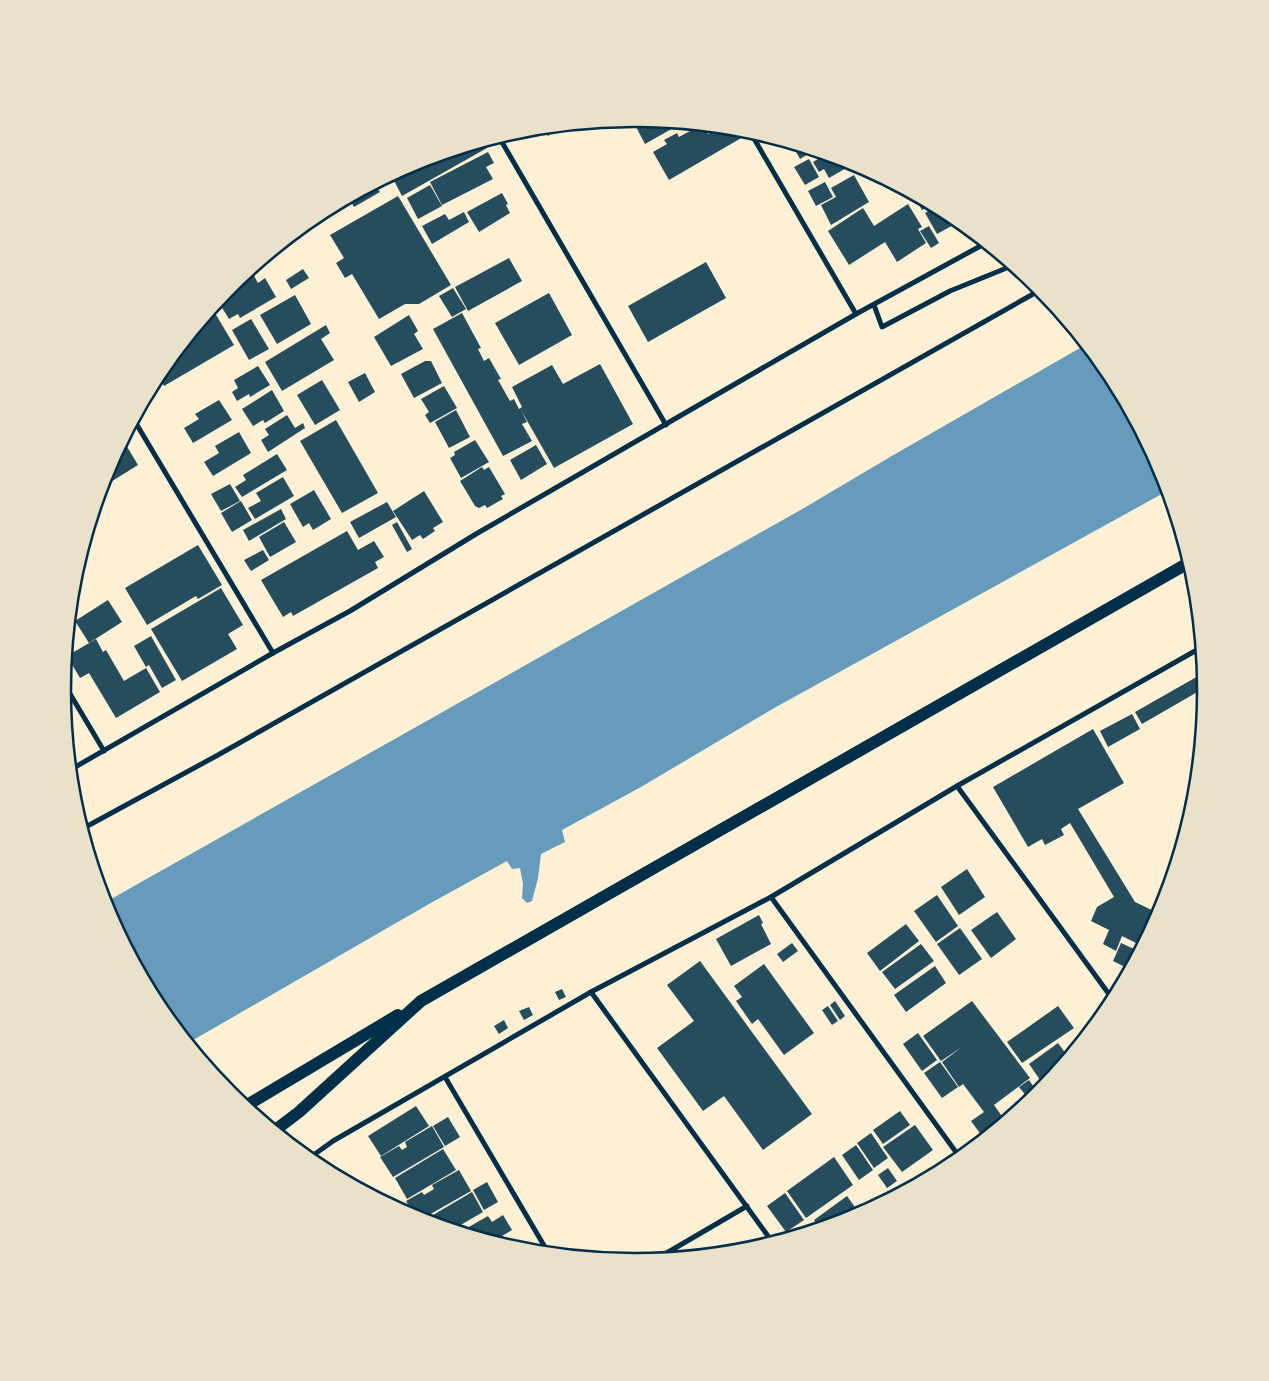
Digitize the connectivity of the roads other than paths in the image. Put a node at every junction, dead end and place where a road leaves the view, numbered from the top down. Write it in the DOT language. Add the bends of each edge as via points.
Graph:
graph roads {
  1 [pos="755,140"];
  2 [pos="502,143"];
  3 [pos="980,246"];
  4 [pos="1007,268"];
  5 [pos="1034,293"];
  6 [pos="874,304"];
  7 [pos="856,314"];
  8 [pos="138,426"];
  9 [pos="666,426"];
  10 [pos="1184,566"];
  11 [pos="1197,650"];
  12 [pos="274,652"];
  13 [pos="71,696"];
  14 [pos="104,751"];
  15 [pos="76,766"];
  16 [pos="957,786"];
  17 [pos="88,826"];
  18 [pos="771,897"];
  19 [pos="591,992"];
  20 [pos="1109,994"];
  21 [pos="421,1001"];
  22 [pos="445,1077"];
  23 [pos="251,1103"];
  24 [pos="279,1127"];
  25 [pos="956,1152"];
  26 [pos="315,1154"];
  27 [pos="747,1206"];
  28 [pos="769,1237"];
  29 [pos="544,1246"];
  30 [pos="666,1253"];
  1 -- 7 [label="street"];
  2 -- 9 [label="street"];
  3 -- 6 [label="street"];
  4 -- 6 [label="street" via="950,291 882,327"];
  5 -- 17 [label="street"];
  6 -- 7 [label="street"];
  7 -- 9 [label="street"];
  8 -- 12 [label="street"];
  9 -- 12 [label="street"];
  10 -- 21 [label="main road"];
  11 -- 16 [label="street"];
  12 -- 14 [label="street"];
  13 -- 14 [label="street"];
  14 -- 15 [label="street"];
  16 -- 18 [label="street"];
  16 -- 20 [label="street"];
  18 -- 19 [label="street"];
  18 -- 25 [label="street"];
  19 -- 22 [label="street"];
  19 -- 27 [label="street"];
  21 -- 23 [label="main road"];
  21 -- 24 [label="main road"];
  22 -- 26 [label="street" via="333,1140"];
  22 -- 29 [label="street"];
  27 -- 28 [label="street"];
  27 -- 30 [label="street"];
}
